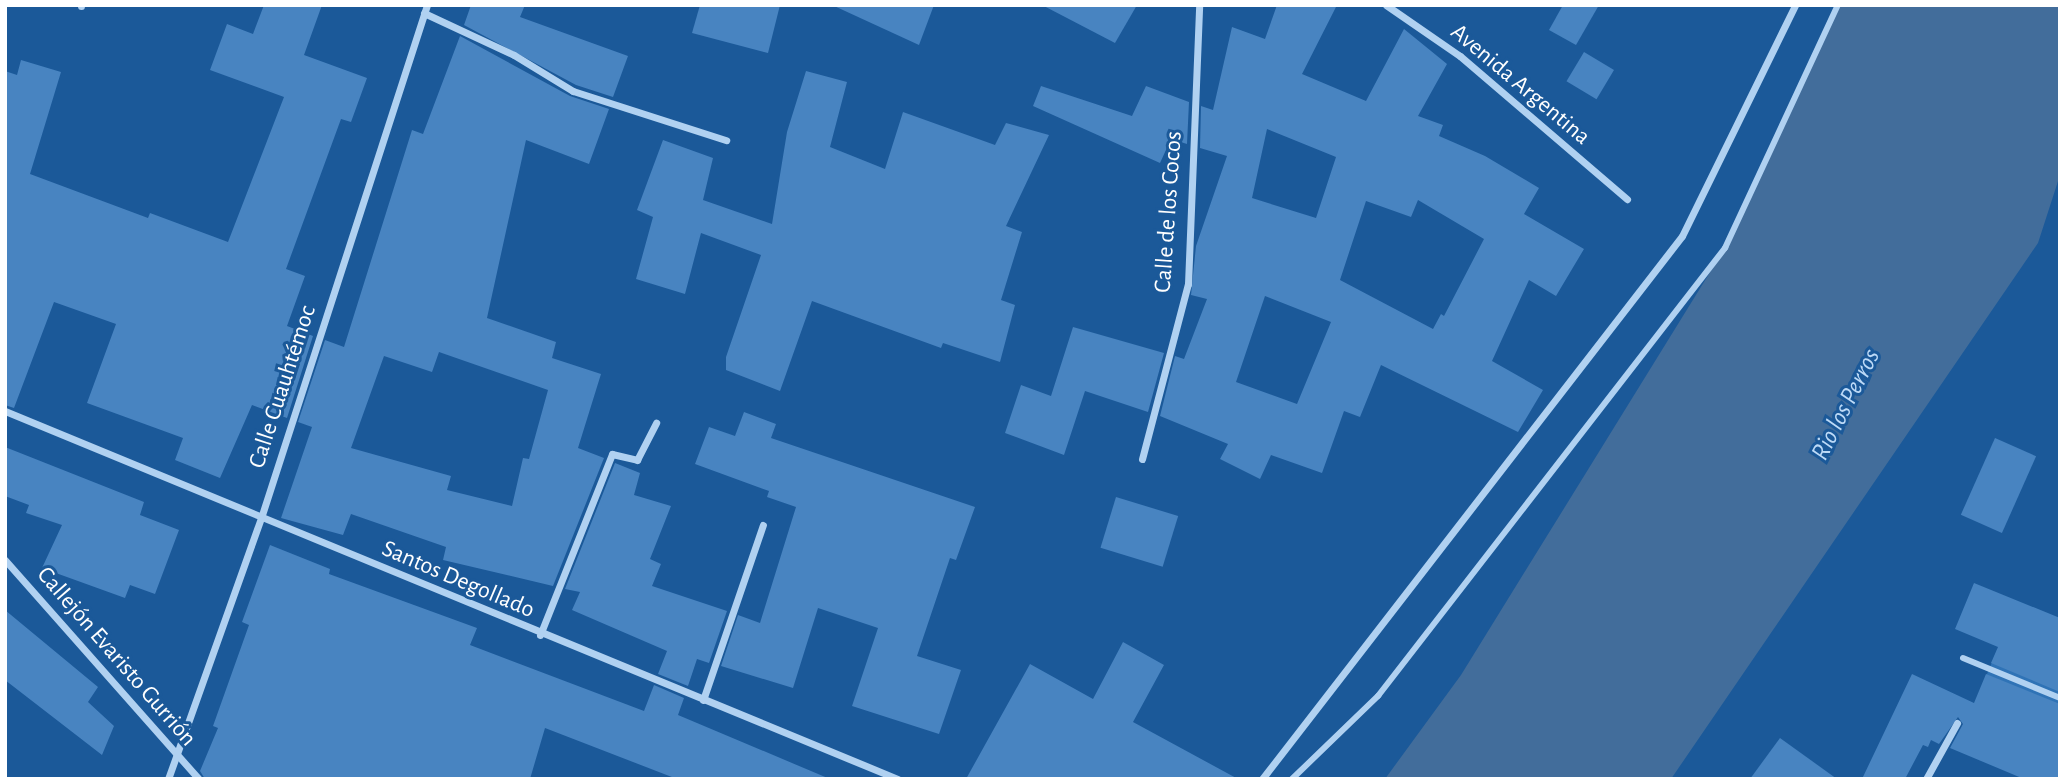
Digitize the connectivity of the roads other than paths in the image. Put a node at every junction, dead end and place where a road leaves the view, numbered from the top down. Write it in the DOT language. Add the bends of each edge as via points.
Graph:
graph roads {
  1 [pos="1199,5"];
  2 [pos="1386,5"];
  3 [pos="1795,5"];
  4 [pos="1838,5"];
  5 [pos="426,9"];
  6 [pos="726,140"];
  7 [pos="1627,199"];
  8 [pos="5,411"];
  9 [pos="656,423"];
  10 [pos="1142,459"];
  11 [pos="261,518"];
  12 [pos="763,526"];
  13 [pos="5,560"];
  14 [pos="540,635"];
  15 [pos="1964,657"];
  16 [pos="2060,698"];
  17 [pos="703,700"];
  18 [pos="1957,723"];
  19 [pos="176,757"];
  20 [pos="168,779"];
  21 [pos="199,779"];
  22 [pos="898,779"];
  23 [pos="1262,779"];
  24 [pos="1292,779"];
  25 [pos="1926,779"];
  1 -- 10 [label="street, Calle de los Cocos" via="1188,284"];
  2 -- 7 [label="street, Avenida Argentina" via="1460,56"];
  3 -- 23 [label="street" via="1682,236"];
  4 -- 24 [label="street" via="1725,248 1378,696"];
  5 -- 6 [label="street" via="573,91"];
  5 -- 11 [label="street, Calle Cuauhtémoc"];
  8 -- 11 [label="street, Santos Degollado"];
  9 -- 14 [label="street" via="637,460 612,454"];
  11 -- 14 [label="street, Santos Degollado"];
  11 -- 19 [label="street, Calle Cuauhtémoc"];
  12 -- 17 [label="street"];
  13 -- 19 [label="street, Callejón Evaristo Gurrión"];
  14 -- 17 [label="street, Santos Degollado"];
  15 -- 16 [label="street"];
  17 -- 22 [label="street, Santos Degollado"];
  18 -- 25 [label="street"];
  19 -- 20 [label="street, Calle Cuauhtémoc"];
  19 -- 21 [label="street, Callejón Evaristo Gurrión"];
}
